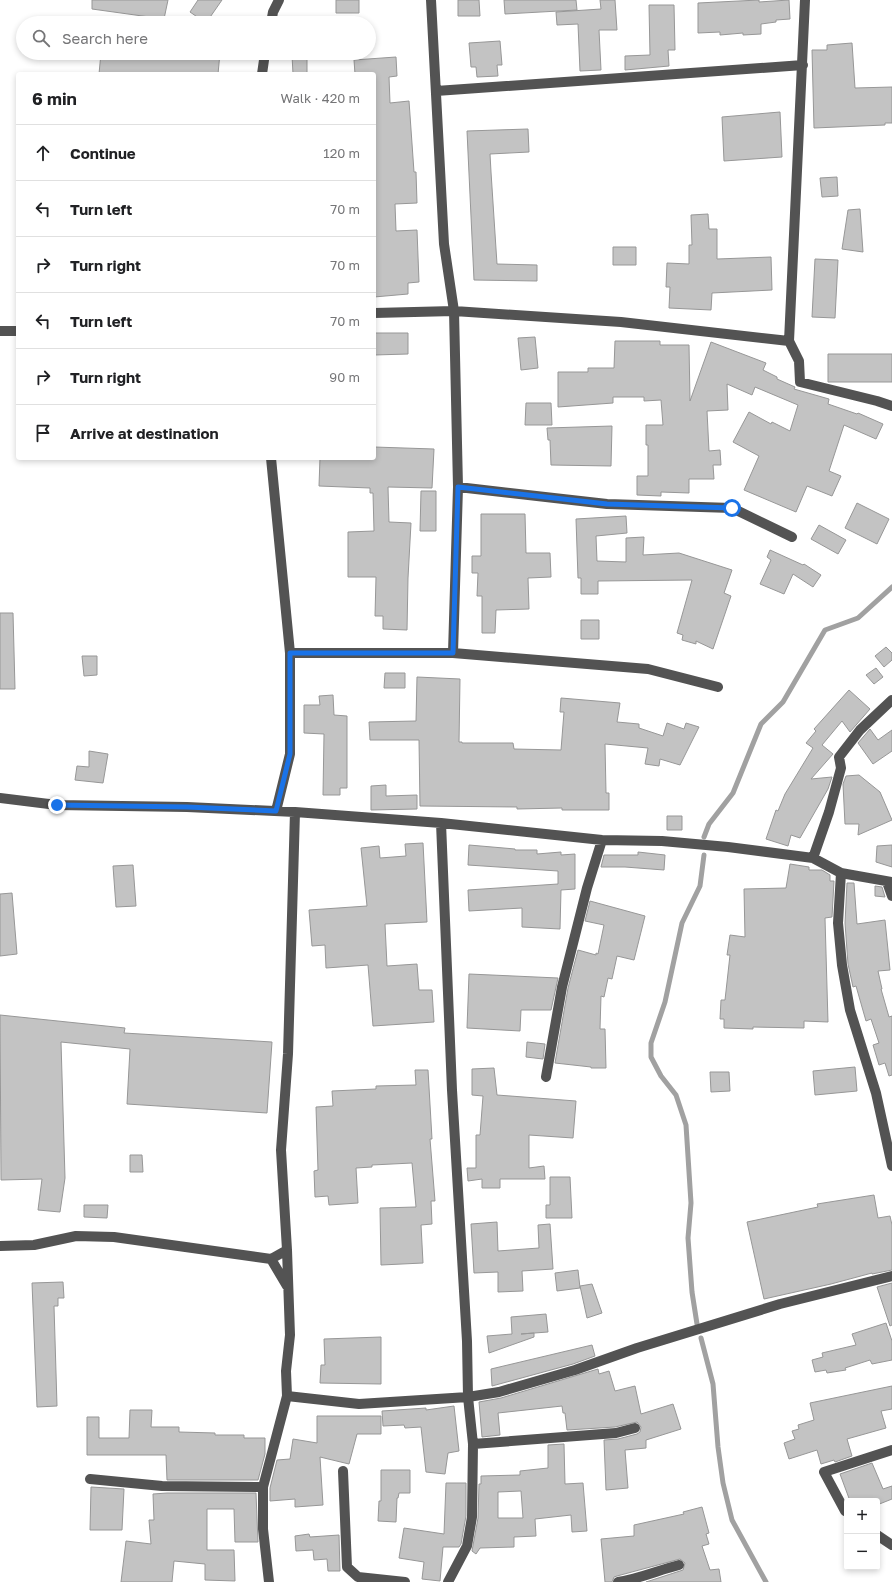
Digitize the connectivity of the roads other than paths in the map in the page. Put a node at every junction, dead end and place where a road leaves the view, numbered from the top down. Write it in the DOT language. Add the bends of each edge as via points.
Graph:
graph roads {
  1 [pos="279,0"];
  2 [pos="431,0"];
  3 [pos="805,0"];
  4 [pos="272,16"];
  5 [pos="264,60"];
  6 [pos="803,66"];
  7 [pos="262,72"];
  8 [pos="436,91"];
  9 [pos="454,311"];
  10 [pos="376,313"];
  11 [pos="0,331"];
  12 [pos="16,331"];
  13 [pos="788,341"];
  14 [pos="892,406"];
  15 [pos="270,460"];
  16 [pos="458,487"];
  17 [pos="792,537"];
  18 [pos="290,653"];
  19 [pos="453,653"];
  20 [pos="718,687"];
  21 [pos="892,700"];
  22 [pos="0,798"];
  23 [pos="276,811"];
  24 [pos="295,812"];
  25 [pos="441,823"];
  26 [pos="602,840"];
  27 [pos="813,858"];
  28 [pos="840,874"];
  29 [pos="890,882"];
  30 [pos="892,896"];
  31 [pos="546,1077"];
  32 [pos="892,1166"];
  33 [pos="0,1246"];
  34 [pos="287,1250"];
  35 [pos="271,1259"];
  36 [pos="892,1276"];
  37 [pos="287,1288"];
  38 [pos="287,1396"];
  39 [pos="468,1397"];
  40 [pos="635,1428"];
  41 [pos="473,1444"];
  42 [pos="892,1450"];
  43 [pos="343,1471"];
  44 [pos="90,1479"];
  45 [pos="263,1487"];
  46 [pos="844,1508"];
  47 [pos="880,1537"];
  48 [pos="892,1545"];
  49 [pos="680,1565"];
  50 [pos="357,1580"];
  51 [pos="269,1582"];
  52 [pos="405,1582"];
  53 [pos="448,1582"];
  54 [pos="618,1582"];
  1 -- 4 [label="street"];
  2 -- 8 [label="street"];
  3 -- 6 [label="street"];
  5 -- 7 [label="street"];
  6 -- 8 [label="street"];
  6 -- 13 [label="street"];
  8 -- 9 [label="street" via="444,244"];
  9 -- 10 [label="street"];
  9 -- 13 [label="street" via="621,322"];
  9 -- 16 [label="street"];
  11 -- 12 [label="street"];
  13 -- 14 [label="street" via="799,360 800,382"];
  15 -- 18 [label="street"];
  16 -- 17 [label="street" via="607,504 732,508"];
  16 -- 19 [label="street"];
  18 -- 19 [label="street"];
  18 -- 23 [label="street" via="290,754"];
  19 -- 20 [label="street" via="648,669"];
  21 -- 27 [label="street" via="860,730 839,758 841,768"];
  22 -- 23 [label="street" via="57,805"];
  23 -- 24 [label="street"];
  24 -- 25 [label="street"];
  24 -- 34 [label="street" via="288,1054 281,1150"];
  25 -- 26 [label="street"];
  25 -- 39 [label="street"];
  26 -- 27 [label="street" via="714,845"];
  26 -- 31 [label="street" via="562,987"];
  27 -- 28 [label="street"];
  28 -- 29 [label="street"];
  28 -- 32 [label="street" via="838,923 850,1010 876,1093"];
  29 -- 30 [label="street"];
  33 -- 35 [label="street" via="34,1245 76,1236 114,1237"];
  34 -- 35 [label="street"];
  34 -- 37 [label="street"];
  35 -- 37 [label="street"];
  36 -- 39 [label="street" via="780,1304 537,1382"];
  37 -- 38 [label="street" via="290,1335 286,1371"];
  38 -- 39 [label="street" via="359,1404"];
  38 -- 45 [label="street"];
  39 -- 41 [label="street"];
  40 -- 41 [label="street" via="616,1433"];
  41 -- 53 [label="street" via="472,1517 467,1546"];
  42 -- 46 [label="street" via="824,1472"];
  43 -- 50 [label="street" via="347,1567"];
  44 -- 45 [label="street" via="162,1486"];
  45 -- 51 [label="street" via="262,1529"];
  47 -- 48 [label="street"];
  49 -- 54 [label="street" via="637,1579"];
  50 -- 52 [label="street"];
}
